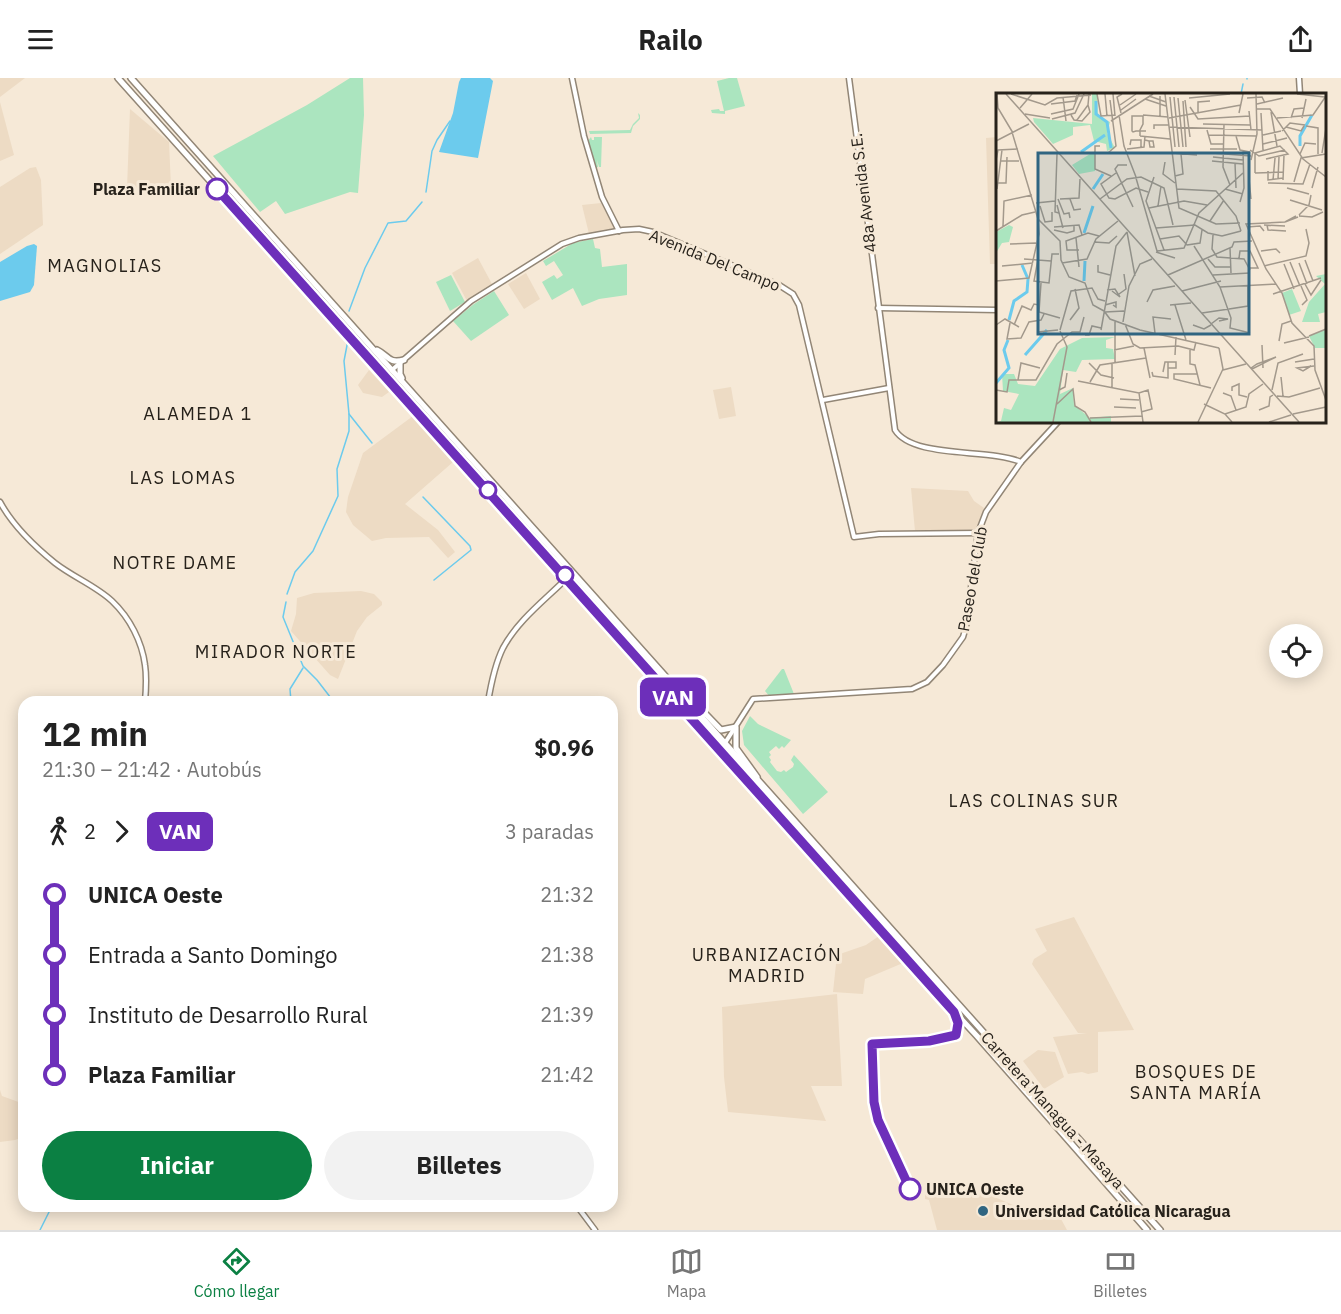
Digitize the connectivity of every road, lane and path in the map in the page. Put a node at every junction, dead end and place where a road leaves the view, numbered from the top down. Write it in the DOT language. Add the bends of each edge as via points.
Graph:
graph roads {
  1 [pos="118,78"];
  2 [pos="131,78"];
  3 [pos="572,78"];
  4 [pos="849,78"];
  5 [pos="1299,78"];
  6 [pos="1300,93"];
  7 [pos="619,231"];
  8 [pos="878,308"];
  9 [pos="996,310"];
  10 [pos="358,346"];
  11 [pos="372,347"];
  12 [pos="402,361"];
  13 [pos="392,370"];
  14 [pos="404,382"];
  15 [pos="889,388"];
  16 [pos="823,400"];
  17 [pos="410,404"];
  18 [pos="1057,423"];
  19 [pos="1021,462"];
  20 [pos="490,480"];
  21 [pos="0,502"];
  22 [pos="507,511"];
  23 [pos="538,533"];
  24 [pos="978,533"];
  25 [pos="567,578"];
  26 [pos="681,693"];
  27 [pos="146,696"];
  28 [pos="489,696"];
  29 [pos="679,704"];
  30 [pos="736,727"];
  31 [pos="725,744"];
  32 [pos="760,783"];
  33 [pos="751,784"];
  34 [pos="956,1002"];
  35 [pos="954,1012"];
  36 [pos="970,1030"];
  37 [pos="956,1035"];
  38 [pos="994,1043"];
  39 [pos="1027,1081"];
  40 [pos="1020,1086"];
  41 [pos="1035,1090"];
  42 [pos="1030,1097"];
  43 [pos="582,1212"];
  44 [pos="595,1230"];
  45 [pos="1147,1230"];
  46 [pos="1160,1230"];
  1 -- 10 [label="highway, Carretera Managua - Masaya"];
  2 -- 11 [label="highway, Carretera Managua - Masaya"];
  3 -- 7 [label="street" via="602,197"];
  4 -- 8 [label="street, 48a Avenida S.E."];
  5 -- 6 [label="street"];
  7 -- 12 [label="street, Avenida Del Campo" via="562,244 471,301"];
  7 -- 16 [label="street, Avenida Del Campo" via="653,232 793,294"];
  8 -- 9 [label="street"];
  8 -- 15 [label="street, 48a Avenida S.E."];
  10 -- 13 [label="highway" via="366,349 383,369"];
  10 -- 17 [label="highway, Carretera Managua - Masaya"];
  11 -- 12 [label="highway" via="390,360"];
  11 -- 13 [label="highway, Carretera Managua - Masaya"];
  12 -- 13 [label="street, Avenida Del Campo"];
  12 -- 14 [label="highway" via="399,374"];
  13 -- 14 [label="highway, Carretera Managua - Masaya"];
  13 -- 17 [label="highway" via="391,377"];
  14 -- 20 [label="highway, Carretera Managua - Masaya"];
  15 -- 16 [label="street"];
  15 -- 19 [label="street, 48a Avenida S.E." via="895,430 907,442"];
  16 -- 24 [label="street, Avenida Del Campo" via="854,537"];
  17 -- 22 [label="highway, Carretera Managua - Masaya"];
  18 -- 19 [label="street, Paseo del Club"];
  19 -- 24 [label="street, Paseo del Club" via="986,512"];
  20 -- 22 [label="highway"];
  20 -- 23 [label="highway, Carretera Managua - Masaya"];
  21 -- 27 [label="street" via="24,535 55,563 112,601 126,618 139,640 145,663"];
  22 -- 23 [label="highway"];
  22 -- 25 [label="highway, Carretera Managua - Masaya"];
  23 -- 26 [label="highway, Carretera Managua - Masaya"];
  24 -- 30 [label="street, Paseo del Club" via="966,627 957,646 927,682 912,689 753,699"];
  25 -- 28 [label="street" via="510,635"];
  25 -- 29 [label="highway, Carretera Managua - Masaya"];
  26 -- 30 [label="highway" via="721,730"];
  26 -- 31 [label="highway, Carretera Managua - Masaya"];
  29 -- 31 [label="highway" via="719,743"];
  29 -- 33 [label="highway, Carretera Managua - Masaya"];
  30 -- 31 [label="street"];
  30 -- 32 [label="highway" via="736,748"];
  31 -- 32 [label="highway, Carretera Managua - Masaya"];
  31 -- 33 [label="highway" via="725,751"];
  32 -- 34 [label="highway, Carretera Managua - Masaya"];
  33 -- 35 [label="highway, Carretera Managua - Masaya"];
  34 -- 36 [label="highway"];
  34 -- 38 [label="highway, Carretera Managua - Masaya"];
  35 -- 36 [label="highway, Carretera Managua - Masaya"];
  35 -- 37 [label="highway" via="958,1023"];
  36 -- 38 [label="highway"];
  36 -- 40 [label="highway, Carretera Managua - Masaya"];
  38 -- 39 [label="highway, Carretera Managua - Masaya"];
  39 -- 40 [label="highway" via="1027,1087"];
  39 -- 41 [label="highway, Carretera Managua - Masaya"];
  40 -- 42 [label="highway, Carretera Managua - Masaya"];
  41 -- 42 [label="highway" via="1030,1091"];
  41 -- 46 [label="highway, Carretera Managua - Masaya"];
  42 -- 45 [label="highway, Carretera Managua - Masaya"];
  43 -- 44 [label="street"];
}
